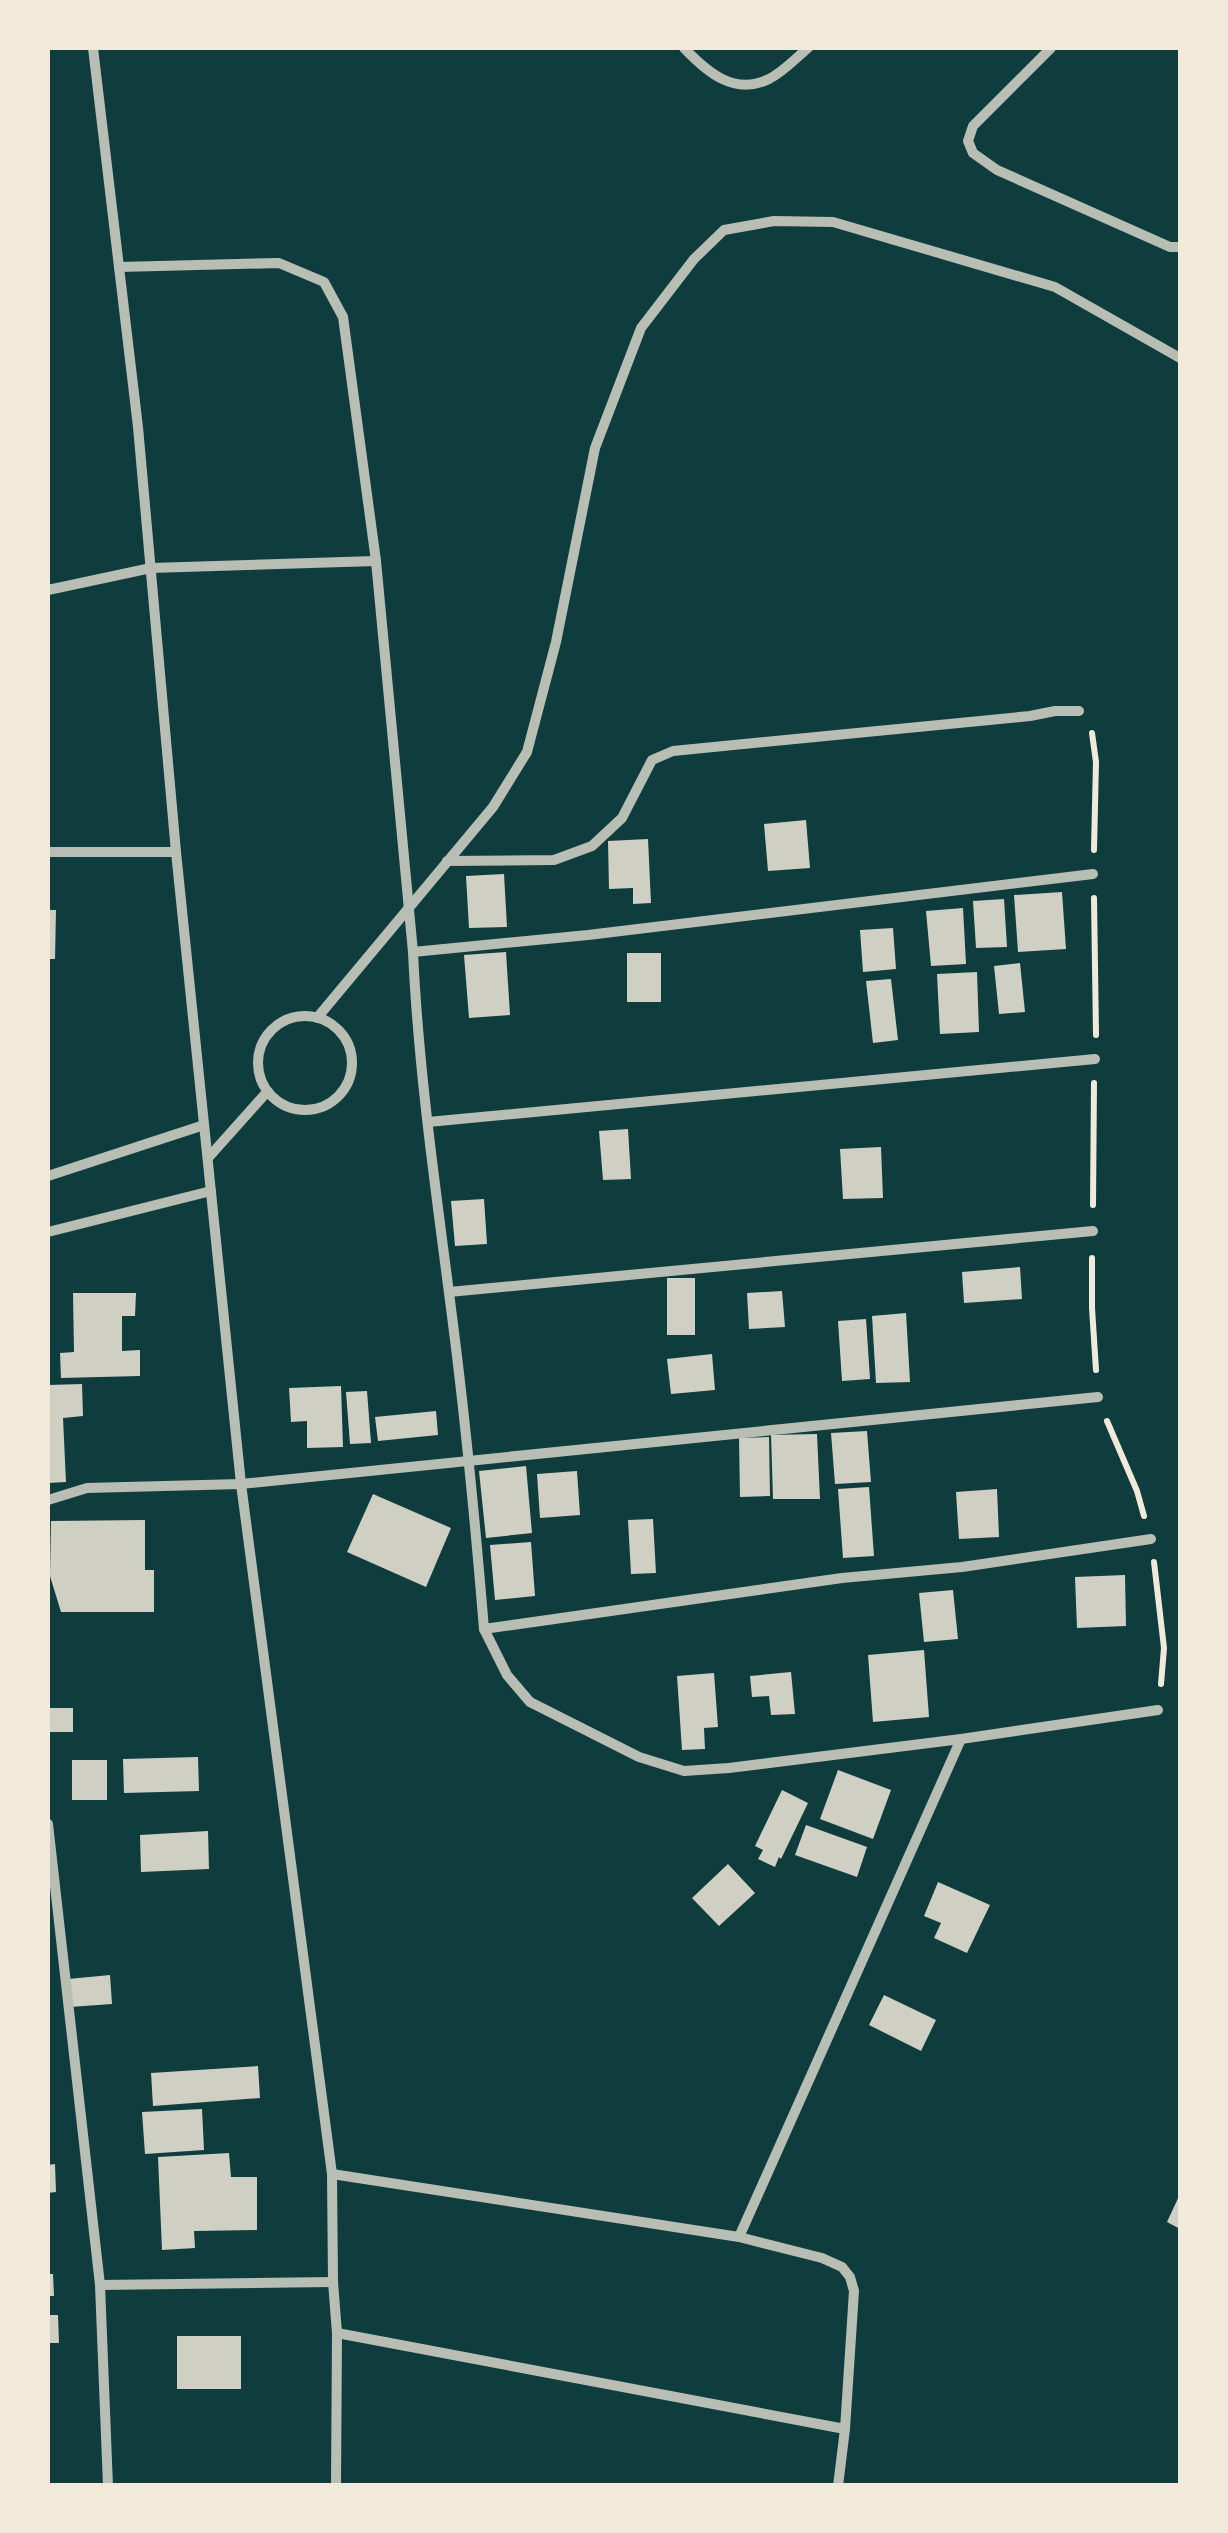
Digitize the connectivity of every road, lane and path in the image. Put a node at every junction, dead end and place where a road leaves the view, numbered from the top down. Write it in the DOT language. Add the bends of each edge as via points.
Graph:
graph roads {
  1 [pos="93,48"];
  2 [pos="684,48"];
  3 [pos="808,48"];
  4 [pos="1051,48"];
  5 [pos="1180,247"];
  6 [pos="119,267"];
  7 [pos="1180,358"];
  8 [pos="376,561"];
  9 [pos="150,568"];
  10 [pos="48,590"];
  11 [pos="1079,711"];
  12 [pos="48,852"];
  13 [pos="176,852"];
  14 [pos="447,862"];
  15 [pos="1093,874"];
  16 [pos="408,907"];
  17 [pos="413,952"];
  18 [pos="318,1018"];
  19 [pos="1095,1059"];
  20 [pos="267,1092"];
  21 [pos="428,1122"];
  22 [pos="204,1125"];
  23 [pos="208,1158"];
  24 [pos="48,1176"];
  25 [pos="211,1191"];
  26 [pos="48,1232"];
  27 [pos="1092,1232"];
  28 [pos="449,1292"];
  29 [pos="1098,1398"];
  30 [pos="470,1462"];
  31 [pos="241,1484"];
  32 [pos="48,1500"];
  33 [pos="1151,1539"];
  34 [pos="484,1629"];
  35 [pos="1158,1710"];
  36 [pos="962,1739"];
  37 [pos="48,1824"];
  38 [pos="332,2174"];
  39 [pos="739,2237"];
  40 [pos="333,2282"];
  41 [pos="100,2285"];
  42 [pos="338,2333"];
  43 [pos="845,2429"];
  44 [pos="108,2486"];
  45 [pos="336,2486"];
  46 [pos="838,2486"];
  1 -- 6 [label="street"];
  2 -- 3 [label="street" via="726,82 749,86 772,78"];
  4 -- 5 [label="street" via="973,126 973,153 997,170"];
  6 -- 8 [label="street" via="279,263 324,282 343,317"];
  6 -- 9 [label="street"];
  7 -- 14 [label="street" via="1054,287 833,222 774,221 724,230 641,328 596,448 526,752 493,807"];
  8 -- 9 [label="street"];
  8 -- 16 [label="street"];
  9 -- 10 [label="street"];
  9 -- 13 [label="street"];
  11 -- 14 [label="street" via="674,751 652,760 622,818 592,846 554,860"];
  11 -- 15 [label="path" via="1092,733 1096,762"];
  12 -- 13 [label="street"];
  13 -- 22 [label="street"];
  14 -- 16 [label="street"];
  15 -- 17 [label="street"];
  15 -- 19 [label="path"];
  16 -- 17 [label="street"];
  16 -- 18 [label="street"];
  17 -- 21 [label="street"];
  18 -- 20 [label="street" via="283,1022 263,1042 258,1059"];
  18 -- 20 [label="street" via="345,1039 351,1074 344,1090 332,1102 297,1110"];
  19 -- 21 [label="street"];
  19 -- 27 [label="path"];
  20 -- 23 [label="street"];
  21 -- 28 [label="street"];
  22 -- 23 [label="street"];
  22 -- 24 [label="street"];
  23 -- 25 [label="street"];
  25 -- 26 [label="street"];
  25 -- 31 [label="street"];
  27 -- 28 [label="street"];
  27 -- 29 [label="path"];
  28 -- 30 [label="street"];
  29 -- 30 [label="street"];
  29 -- 33 [label="path"];
  30 -- 31 [label="street"];
  30 -- 34 [label="street"];
  31 -- 32 [label="street" via="87,1488"];
  31 -- 38 [label="street"];
  33 -- 34 [label="street"];
  33 -- 35 [label="path" via="1164,1648"];
  34 -- 36 [label="street" via="506,1675 530,1702 639,1757 684,1771"];
  35 -- 36 [label="street"];
  36 -- 39 [label="street"];
  37 -- 41 [label="street"];
  38 -- 39 [label="street"];
  38 -- 40 [label="street"];
  39 -- 43 [label="street" via="822,2258 850,2277"];
  40 -- 41 [label="street"];
  40 -- 42 [label="street"];
  41 -- 44 [label="street"];
  42 -- 43 [label="street"];
  42 -- 45 [label="street"];
  43 -- 46 [label="street"];
}
